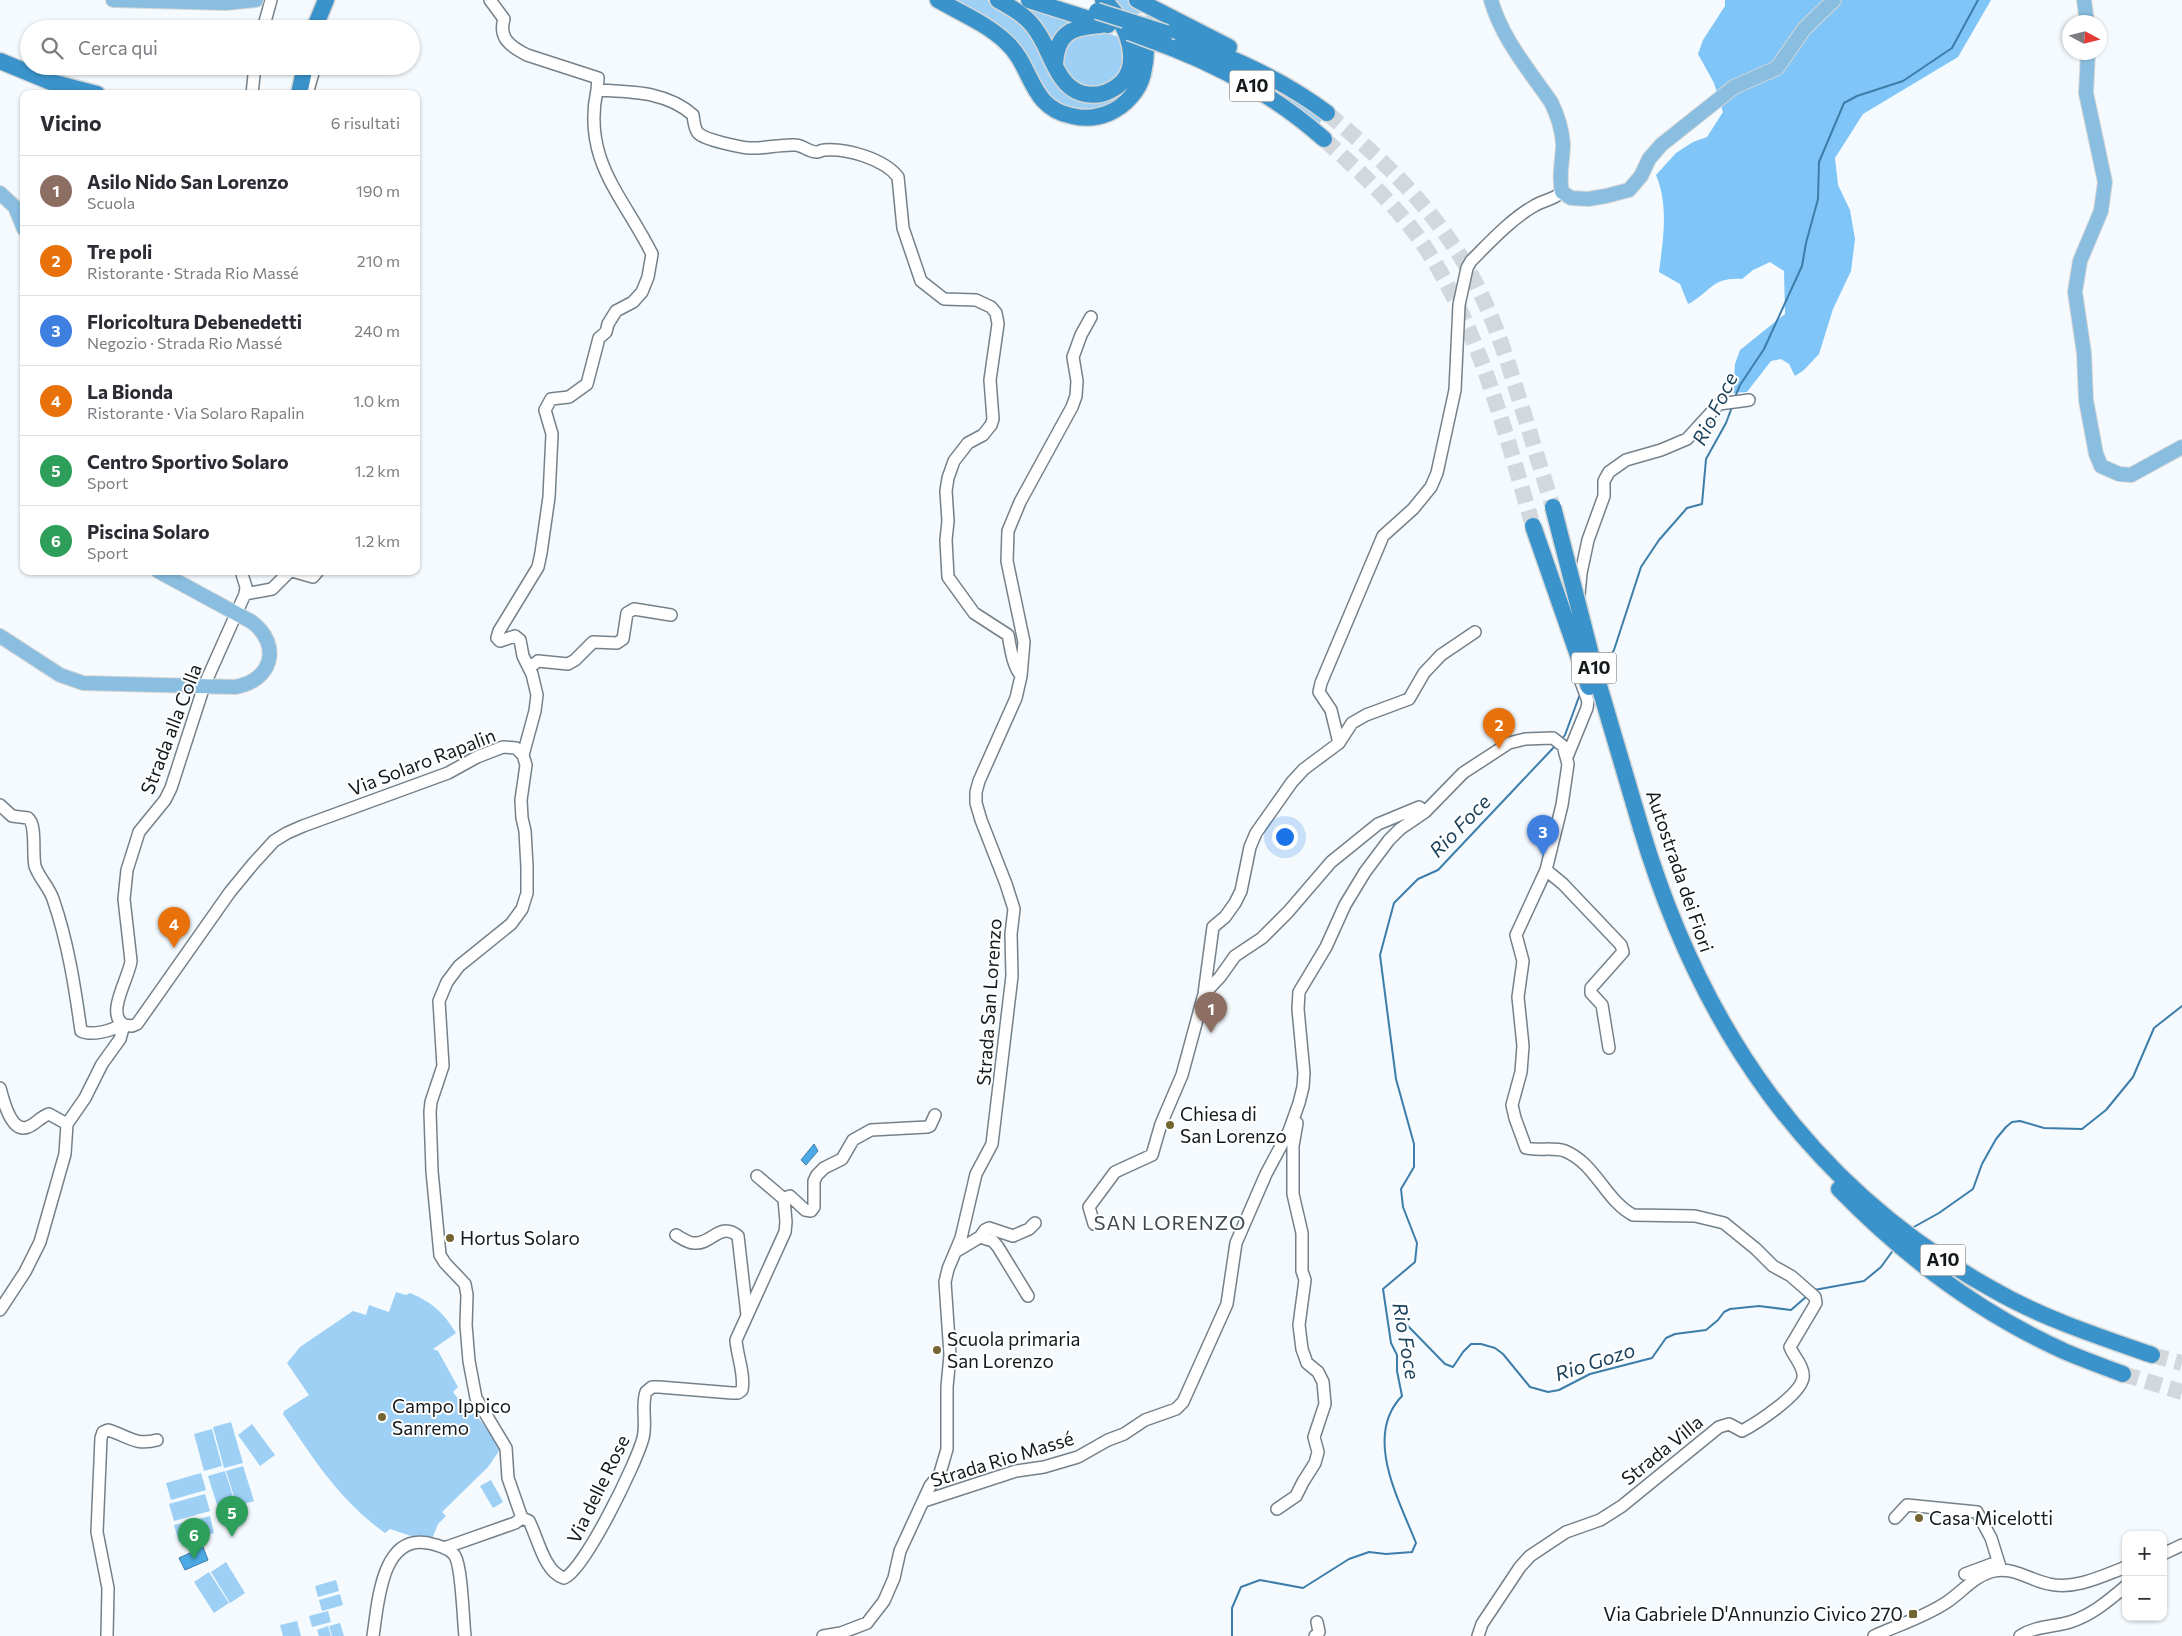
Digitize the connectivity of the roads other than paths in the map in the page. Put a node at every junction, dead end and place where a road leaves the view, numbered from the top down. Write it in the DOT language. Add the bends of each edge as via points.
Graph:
graph roads {
  1 [pos="113,0"];
  2 [pos="256,0"];
  3 [pos="271,0"];
  4 [pos="326,0"];
  5 [pos="335,0"];
  6 [pos="490,0"];
  7 [pos="938,0"];
  8 [pos="998,0"];
  9 [pos="1029,0"];
  10 [pos="1062,0"];
  11 [pos="1137,0"];
  12 [pos="1491,0"];
  13 [pos="1834,0"];
  14 [pos="2084,0"];
  15 [pos="1100,5"];
  16 [pos="2086,15"];
  17 [pos="265,20"];
  18 [pos="318,20"];
  19 [pos="326,20"];
  20 [pos="1133,22"];
  21 [pos="1108,25"];
  22 [pos="1168,40"];
  23 [pos="2088,60"];
  24 [pos="0,61"];
  25 [pos="1055,64"];
  26 [pos="20,69"];
  27 [pos="34,75"];
  28 [pos="254,75"];
  29 [pos="304,75"];
  30 [pos="312,75"];
  31 [pos="1276,79"];
  32 [pos="82,90"];
  33 [pos="252,90"];
  34 [pos="300,90"];
  35 [pos="308,90"];
  36 [pos="598,90"];
  37 [pos="1327,113"];
  38 [pos="1324,139"];
  39 [pos="1562,192"];
  40 [pos="0,193"];
  41 [pos="20,220"];
  42 [pos="1091,317"];
  43 [pos="1748,400"];
  44 [pos="2182,448"];
  45 [pos="1553,507"];
  46 [pos="1533,526"];
  47 [pos="165,575"];
  48 [pos="242,575"];
  49 [pos="287,575"];
  50 [pos="245,594"];
  51 [pos="236,613"];
  52 [pos="671,615"];
  53 [pos="1475,632"];
  54 [pos="0,636"];
  55 [pos="529,668"];
  56 [pos="1021,676"];
  57 [pos="204,686"];
  58 [pos="1339,743"];
  59 [pos="1565,752"];
  60 [pos="523,755"];
  61 [pos="0,805"];
  62 [pos="1425,812"];
  63 [pos="1637,830"];
  64 [pos="1546,870"];
  65 [pos="1204,994"];
  66 [pos="122,1025"];
  67 [pos="1609,1048"];
  68 [pos="0,1088"];
  69 [pos="1771,1106"];
  70 [pos="935,1115"];
  71 [pos="1295,1116"];
  72 [pos="67,1124"];
  73 [pos="757,1176"];
  74 [pos="784,1199"];
  75 [pos="1035,1223"];
  76 [pos="1094,1224"];
  77 [pos="676,1235"];
  78 [pos="980,1237"];
  79 [pos="955,1252"];
  80 [pos="1028,1296"];
  81 [pos="0,1310"];
  82 [pos="747,1316"];
  83 [pos="2152,1355"];
  84 [pos="2123,1374"];
  85 [pos="157,1440"];
  86 [pos="924,1500"];
  87 [pos="1277,1509"];
  88 [pos="522,1518"];
  89 [pos="1895,1518"];
  90 [pos="444,1548"];
  91 [pos="2180,1551"];
  92 [pos="2167,1553"];
  93 [pos="2000,1566"];
  94 [pos="2122,1569"];
  95 [pos="1965,1574"];
  96 [pos="2122,1589"];
  97 [pos="1317,1622"];
  98 [pos="107,1636"];
  99 [pos="373,1636"];
  100 [pos="465,1636"];
  101 [pos="823,1636"];
  102 [pos="1315,1636"];
  103 [pos="1478,1636"];
  104 [pos="1874,1636"];
  105 [pos="2020,1636"];
  1 -- 2 [label="main road" via="226,3"];
  3 -- 17 [label="street"];
  4 -- 18 [label="highway"];
  5 -- 19 [label="street"];
  6 -- 36 [label="street" via="504,19 503,36 517,50 598,78"];
  7 -- 20 [label="highway" via="1002,38 1017,54 1043,100 1058,112 1078,118 1099,117 1117,110 1139,85 1145,64 1145,36 1143,26"];
  8 -- 25 [label="highway" via="1018,11 1035,28"];
  9 -- 21 [label="highway, A10"];
  10 -- 15 [label="highway, A10"];
  11 -- 31 [label="highway" via="1248,57"];
  12 -- 39 [label="main road" via="1504,34 1557,114 1562,130 1559,178"];
  13 -- 39 [label="main road" via="1804,29 1777,68 1734,87 1668,139 1649,159 1629,190 1588,198 1571,198"];
  14 -- 16 [label="main road"];
  15 -- 20 [label="highway, A10, bridge"];
  15 -- 25 [label="highway" via="1119,17 1130,42 1129,67 1121,83 1100,95 1084,94 1069,86"];
  20 -- 22 [label="highway, A10, bridge"];
  21 -- 22 [label="highway, A10, bridge"];
  21 -- 25 [label="highway" via="1082,26 1069,31 1060,42"];
  22 -- 31 [label="highway, A10" via="1236,60"];
  22 -- 38 [label="highway, A10" via="1283,106"];
  23 -- 44 [label="main road" via="2086,93 2105,182 2101,211 2080,261 2075,292 2084,353 2086,400 2096,454 2101,466 2130,475"];
  24 -- 26 [label="highway"];
  27 -- 32 [label="highway"];
  28 -- 33 [label="street"];
  29 -- 34 [label="highway"];
  30 -- 35 [label="street"];
  31 -- 37 [label="highway, A10"];
  36 -- 55 [label="street" via="594,104 595,144 604,170 652,254 651,264 642,292 633,302 616,311 606,332 599,338 587,384 569,397 551,399 545,410 552,434 549,497 541,553 538,567 499,631 498,638 500,641 515,636 520,640"];
  36 -- 56 [label="street" via="644,93 678,104 693,114 694,127 699,134 712,139 750,148 792,144 817,152 851,153 874,159 894,171 898,177 903,228 921,281 944,299 976,300 996,313 997,331 990,380 992,425 968,444 954,462 948,478 948,577 974,613 1008,635 1016,670"];
  39 -- 58 [label="street" via="1534,206 1510,224 1475,256 1467,268 1458,313 1455,390 1437,473 1431,487 1413,509 1383,536 1321,683 1319,692 1331,710"];
  40 -- 41 [label="main road" via="14,207"];
  42 -- 56 [label="street, Strada San Lorenzo" via="1073,357 1077,381 1072,407 1020,502 1008,531 1007,561 1024,642"];
  43 -- 59 [label="street" via="1719,404 1687,439 1626,460 1609,472 1604,481 1604,496 1580,573 1574,641 1576,668 1588,701"];
  45 -- 63 [label="highway, Autostrada dei Fiori / A10, bridge"];
  46 -- 63 [label="highway, Autostrada dei Fiori / A10, bridge"];
  47 -- 51 [label="main road"];
  48 -- 50 [label="street"];
  49 -- 50 [label="street" via="272,589"];
  50 -- 51 [label="street, Strada alla Colla"];
  51 -- 57 [label="street, Strada alla Colla"];
  51 -- 57 [label="main road" via="261,629 268,644 269,661 264,672 246,685"];
  52 -- 55 [label="street" via="634,609 627,613 623,639 617,643 593,642 568,664 538,661"];
  53 -- 58 [label="street" via="1441,654 1408,699 1366,715 1352,724"];
  54 -- 57 [label="main road" via="60,675 75,681"];
  55 -- 60 [label="street" via="538,695"];
  56 -- 79 [label="street, Strada San Lorenzo" via="1016,698 978,780 976,792 981,820 1014,909 1012,976 995,1132 976,1174"];
  57 -- 66 [label="street, Strada alla Colla" via="177,774 165,800 139,832 127,870 124,899 131,961 117,1002 116,1016"];
  58 -- 65 [label="street" via="1292,782 1256,833 1235,904 1213,927"];
  59 -- 62 [label="street, Strada Rio Massé" via="1553,738 1509,743 1463,773"];
  59 -- 64 [label="street" via="1568,764 1562,805"];
  60 -- 66 [label="street, Via Solaro Rapalin" via="516,748 503,747 448,773 303,826 274,841 230,892 137,1024"];
  60 -- 88 [label="street, Via Solaro Rapalin" via="526,765 521,800 527,849 527,893 522,909 511,924 459,966 446,982 439,1001 442,1066 430,1112 440,1255 465,1284 469,1361 476,1398 506,1448 508,1478"];
  61 -- 66 [label="street" via="8,814 28,818 33,825 36,868 53,899 73,980 81,1031 93,1033"];
  62 -- 65 [label="street" via="1419,807 1378,824 1331,862 1262,938 1235,956"];
  62 -- 71 [label="street, Strada Rio Massé" via="1400,829 1365,872 1299,992 1304,1087"];
  63 -- 69 [label="highway, Autostrada dei Fiori / A10" via="1652,897 1688,981 1723,1044"];
  64 -- 67 [label="street" via="1621,945 1622,952 1591,988 1591,993 1602,1005"];
  64 -- 103 [label="street, Strada Villa" via="1516,935 1523,961 1518,997 1523,1046 1521,1072 1512,1105 1526,1148 1564,1151 1585,1163 1624,1210 1633,1215 1695,1216 1724,1223 1773,1266 1791,1276 1816,1303 1790,1346 1803,1378 1793,1393 1766,1416 1742,1430 1730,1424 1719,1427 1622,1506 1600,1520 1566,1532 1530,1556 1492,1608"];
  65 -- 76 [label="street" via="1182,1075 1152,1155 1114,1172 1089,1207"];
  66 -- 72 [label="street" via="120,1039"];
  68 -- 72 [label="street" via="9,1116 21,1128 28,1128 49,1114"];
  69 -- 83 [label="highway, Autostrada dei Fiori / A10" via="1855,1191 1955,1268 2032,1310"];
  69 -- 84 [label="highway, Autostrada dei Fiori / A10" via="1826,1177 1887,1236 1948,1285 2039,1339"];
  70 -- 74 [label="street" via="927,1127 871,1130 853,1140 842,1160 817,1175 811,1211 805,1210 790,1196"];
  71 -- 86 [label="street, Strada Rio Massé" via="1236,1243 1227,1304 1183,1402 1176,1409 1146,1420 1078,1457"];
  71 -- 87 [label="street" via="1298,1126 1293,1146 1293,1194 1302,1233 1305,1280 1299,1325 1307,1363 1318,1372 1323,1382 1325,1404 1314,1437 1318,1452 1315,1463 1296,1496"];
  72 -- 81 [label="street" via="65,1154 40,1242"];
  73 -- 74 [label="street"];
  74 -- 82 [label="street, Via delle Rose" via="785,1232"];
  75 -- 78 [label="street" via="1023,1233 1013,1236 989,1228"];
  77 -- 82 [label="street" via="696,1244 725,1230 738,1236"];
  78 -- 79 [label="street"];
  78 -- 80 [label="street" via="998,1247"];
  79 -- 86 [label="street, Strada San Lorenzo" via="945,1282 950,1355 947,1449 940,1473"];
  82 -- 88 [label="street, Via delle Rose" via="736,1340 742,1390 738,1393 652,1387 646,1392 644,1436 635,1461 584,1558 570,1576 564,1578 555,1573 529,1521"];
  85 -- 98 [label="street" via="136,1442 108,1430 101,1438 97,1532 108,1588"];
  86 -- 101 [label="street, Strada San Lorenzo" via="900,1551 889,1591 875,1614 867,1623"];
  88 -- 90 [label="street"];
  89 -- 93 [label="street" via="1907,1505 1978,1512 1992,1538"];
  90 -- 99 [label="street" via="416,1543 402,1546 393,1555 386,1570"];
  90 -- 100 [label="street" via="454,1555 458,1565"];
  91 -- 92 [label="street"];
  93 -- 94 [label="street" via="2049,1584 2065,1586"];
  93 -- 95 [label="street"];
  93 -- 104 [label="street" via="1927,1613"];
  96 -- 105 [label="street" via="2098,1610 2070,1622 2035,1629"];
  97 -- 102 [label="street" via="1319,1632"];
}
